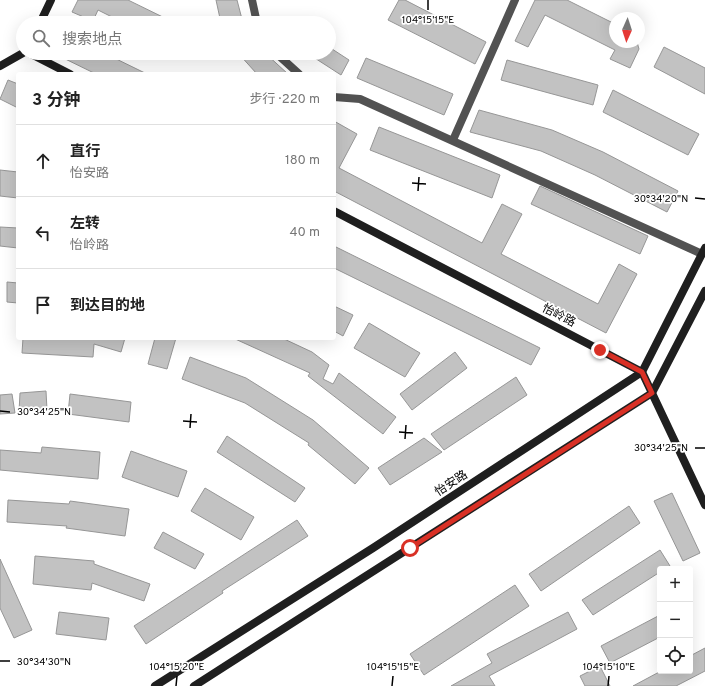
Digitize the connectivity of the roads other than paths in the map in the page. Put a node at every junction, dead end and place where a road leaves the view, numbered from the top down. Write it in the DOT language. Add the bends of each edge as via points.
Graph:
graph roads {
  1 [pos="51,0"];
  2 [pos="252,0"];
  3 [pos="515,0"];
  4 [pos="43,16"];
  5 [pos="256,16"];
  6 [pos="16,57"];
  7 [pos="43,60"];
  8 [pos="284,60"];
  9 [pos="0,65"];
  10 [pos="66,72"];
  11 [pos="298,72"];
  12 [pos="336,97"];
  13 [pos="453,140"];
  14 [pos="336,213"];
  15 [pos="704,251"];
  16 [pos="705,291"];
  17 [pos="642,372"];
  18 [pos="652,393"];
  19 [pos="705,505"];
  20 [pos="155,686"];
  21 [pos="194,686"];
  1 -- 4 [label="street"];
  2 -- 5 [label="street"];
  3 -- 13 [label="street"];
  6 -- 9 [label="street"];
  7 -- 10 [label="street"];
  8 -- 11 [label="street"];
  12 -- 13 [label="street" via="360,99"];
  13 -- 15 [label="street"];
  14 -- 17 [label="street, 怡岭路"];
  15 -- 17 [label="street, 怡安路"];
  16 -- 18 [label="street"];
  17 -- 18 [label="street"];
  17 -- 20 [label="street, 怡安路" via="373,548"];
  18 -- 19 [label="street"];
  18 -- 21 [label="street"];
}
